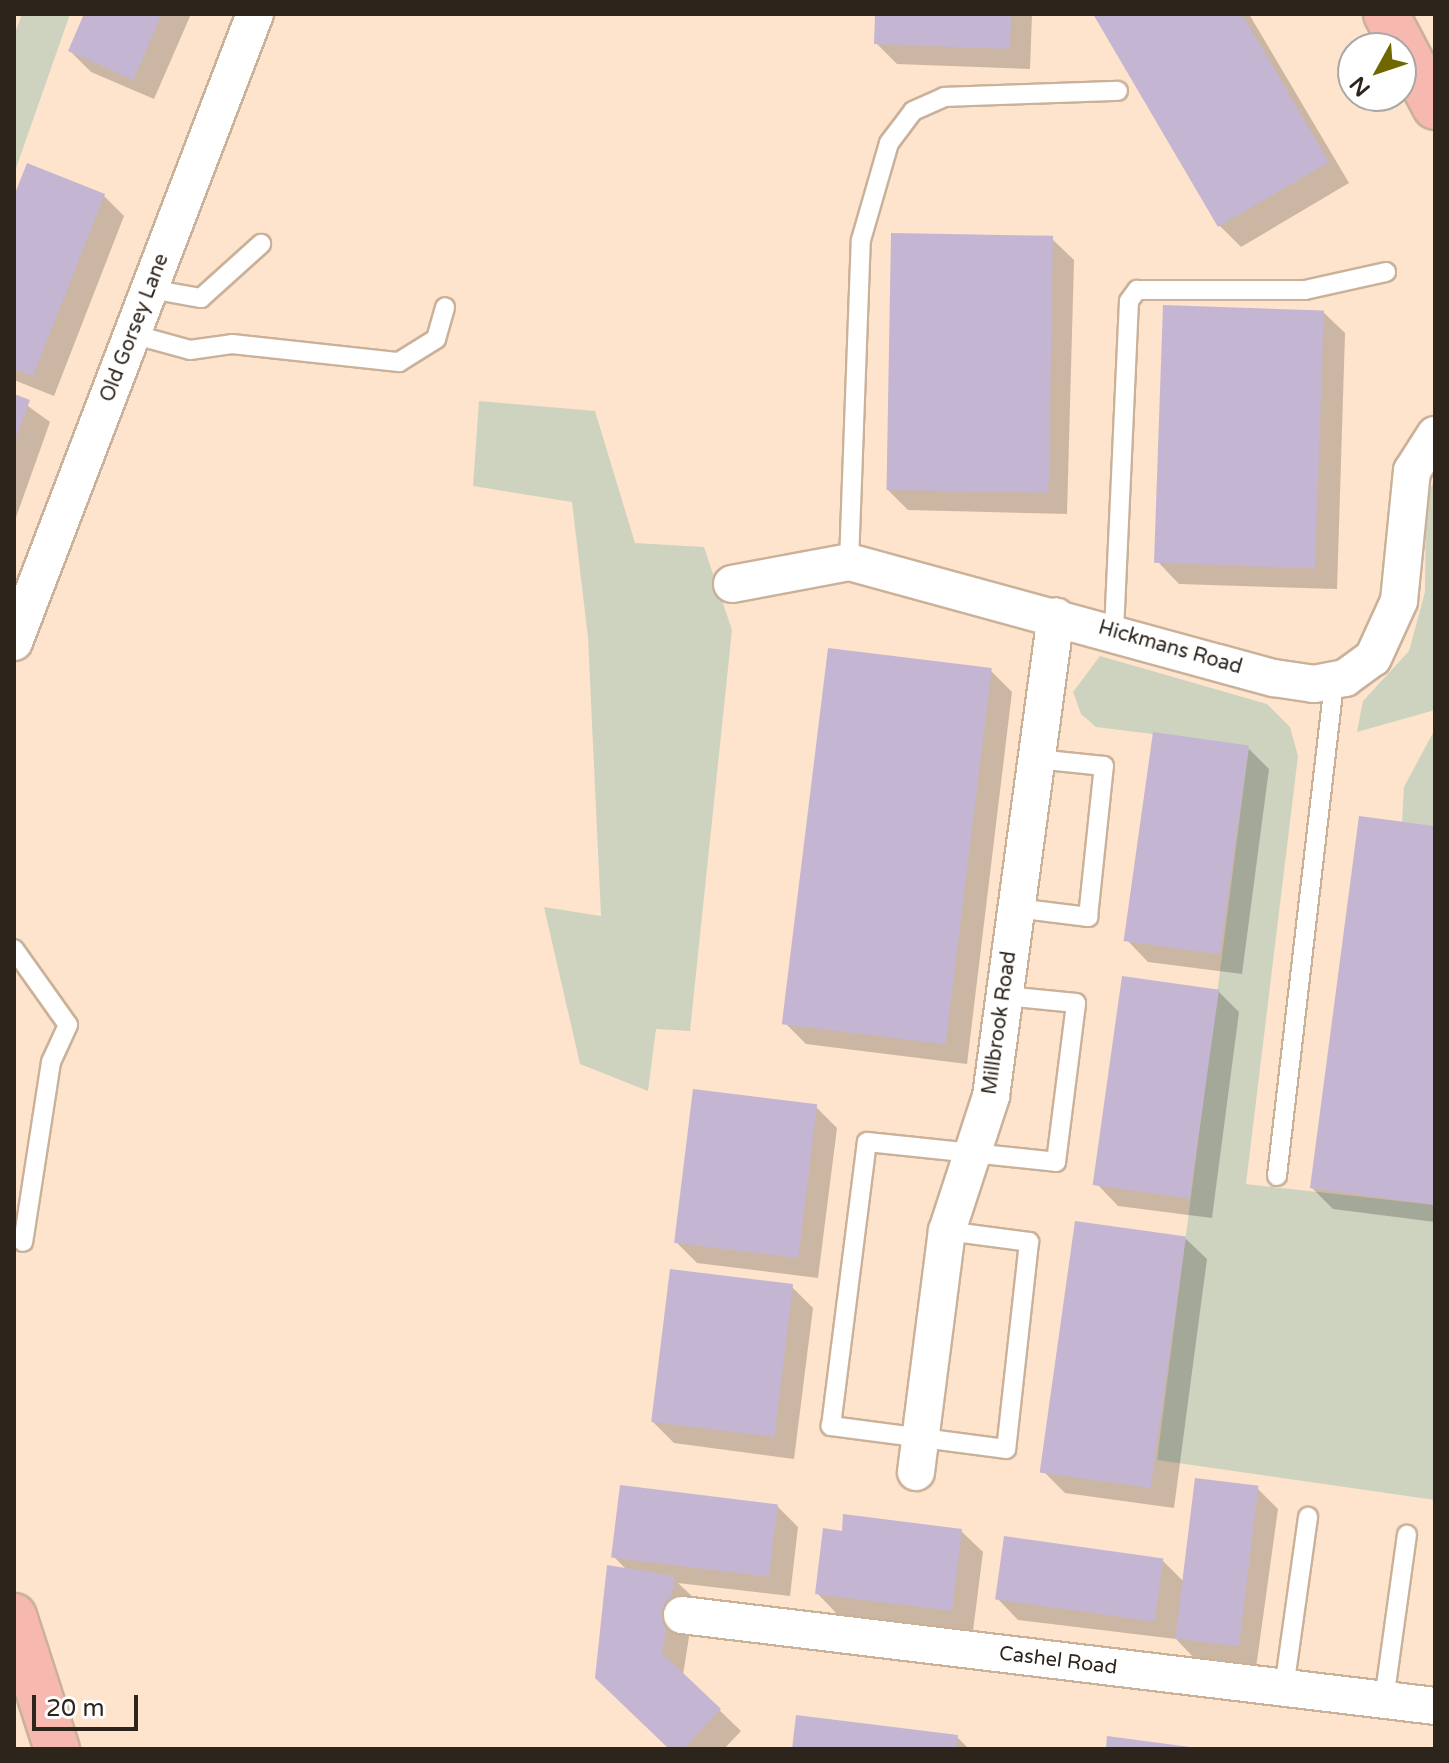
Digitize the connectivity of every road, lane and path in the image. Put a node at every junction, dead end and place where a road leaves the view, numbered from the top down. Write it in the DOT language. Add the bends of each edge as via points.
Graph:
graph roads {
  1 [pos="255,14"];
  2 [pos="1397,18"];
  3 [pos="1118,91"];
  4 [pos="1435,107"];
  5 [pos="261,244"];
  6 [pos="1386,272"];
  7 [pos="150,289"];
  8 [pos="445,307"];
  9 [pos="132,334"];
  10 [pos="1435,435"];
  11 [pos="849,562"];
  12 [pos="732,584"];
  13 [pos="1056,616"];
  14 [pos="1114,631"];
  15 [pos="14,642"];
  16 [pos="1334,680"];
  17 [pos="1036,759"];
  18 [pos="1016,908"];
  19 [pos="14,949"];
  20 [pos="1005,996"];
  21 [pos="972,1154"];
  22 [pos="1277,1176"];
  23 [pos="947,1231"];
  24 [pos="23,1242"];
  25 [pos="919,1455"];
  26 [pos="1308,1517"];
  27 [pos="1407,1535"];
  28 [pos="682,1615"];
  29 [pos="14,1616"];
  30 [pos="1284,1688"];
  31 [pos="1384,1700"];
  32 [pos="1435,1706"];
  33 [pos="57,1749"];
  1 -- 7 [label="street, Old Gorsey Lane"];
  2 -- 4 [label="highway"];
  3 -- 11 [label="lane" via="944,97 913,111 889,143 861,240"];
  5 -- 7 [label="lane" via="201,298"];
  6 -- 14 [label="lane" via="1349,286 1305,290 1137,290 1129,301"];
  7 -- 9 [label="street, Old Gorsey Lane"];
  8 -- 9 [label="lane" via="436,339 399,362 232,344 190,350"];
  9 -- 15 [label="street, Old Gorsey Lane"];
  10 -- 16 [label="street" via="1412,471 1406,564 1390,622 1373,658"];
  11 -- 12 [label="street, Hickmans Road"];
  11 -- 13 [label="street, Hickmans Road"];
  13 -- 14 [label="street, Hickmans Road"];
  13 -- 17 [label="street, Millbrook Road"];
  14 -- 16 [label="street, Hickmans Road" via="1274,678"];
  16 -- 22 [label="lane"];
  17 -- 18 [label="street, Millbrook Road"];
  17 -- 18 [label="lane" via="1104,766 1088,917"];
  18 -- 20 [label="street, Millbrook Road"];
  19 -- 24 [label="lane" via="68,1025 51,1062"];
  20 -- 21 [label="street, Millbrook Road" via="991,1096"];
  20 -- 21 [label="lane" via="1076,1003 1056,1162"];
  21 -- 23 [label="street, Millbrook Road"];
  21 -- 25 [label="lane" via="867,1142 831,1426"];
  23 -- 25 [label="street, Millbrook Road"];
  23 -- 25 [label="lane" via="1029,1242 1006,1449"];
  26 -- 30 [label="lane"];
  27 -- 31 [label="lane"];
  28 -- 30 [label="street, Cashel Road"];
  29 -- 33 [label="highway"];
  30 -- 31 [label="street, Cashel Road"];
  31 -- 32 [label="street, Cashel Road"];
}
